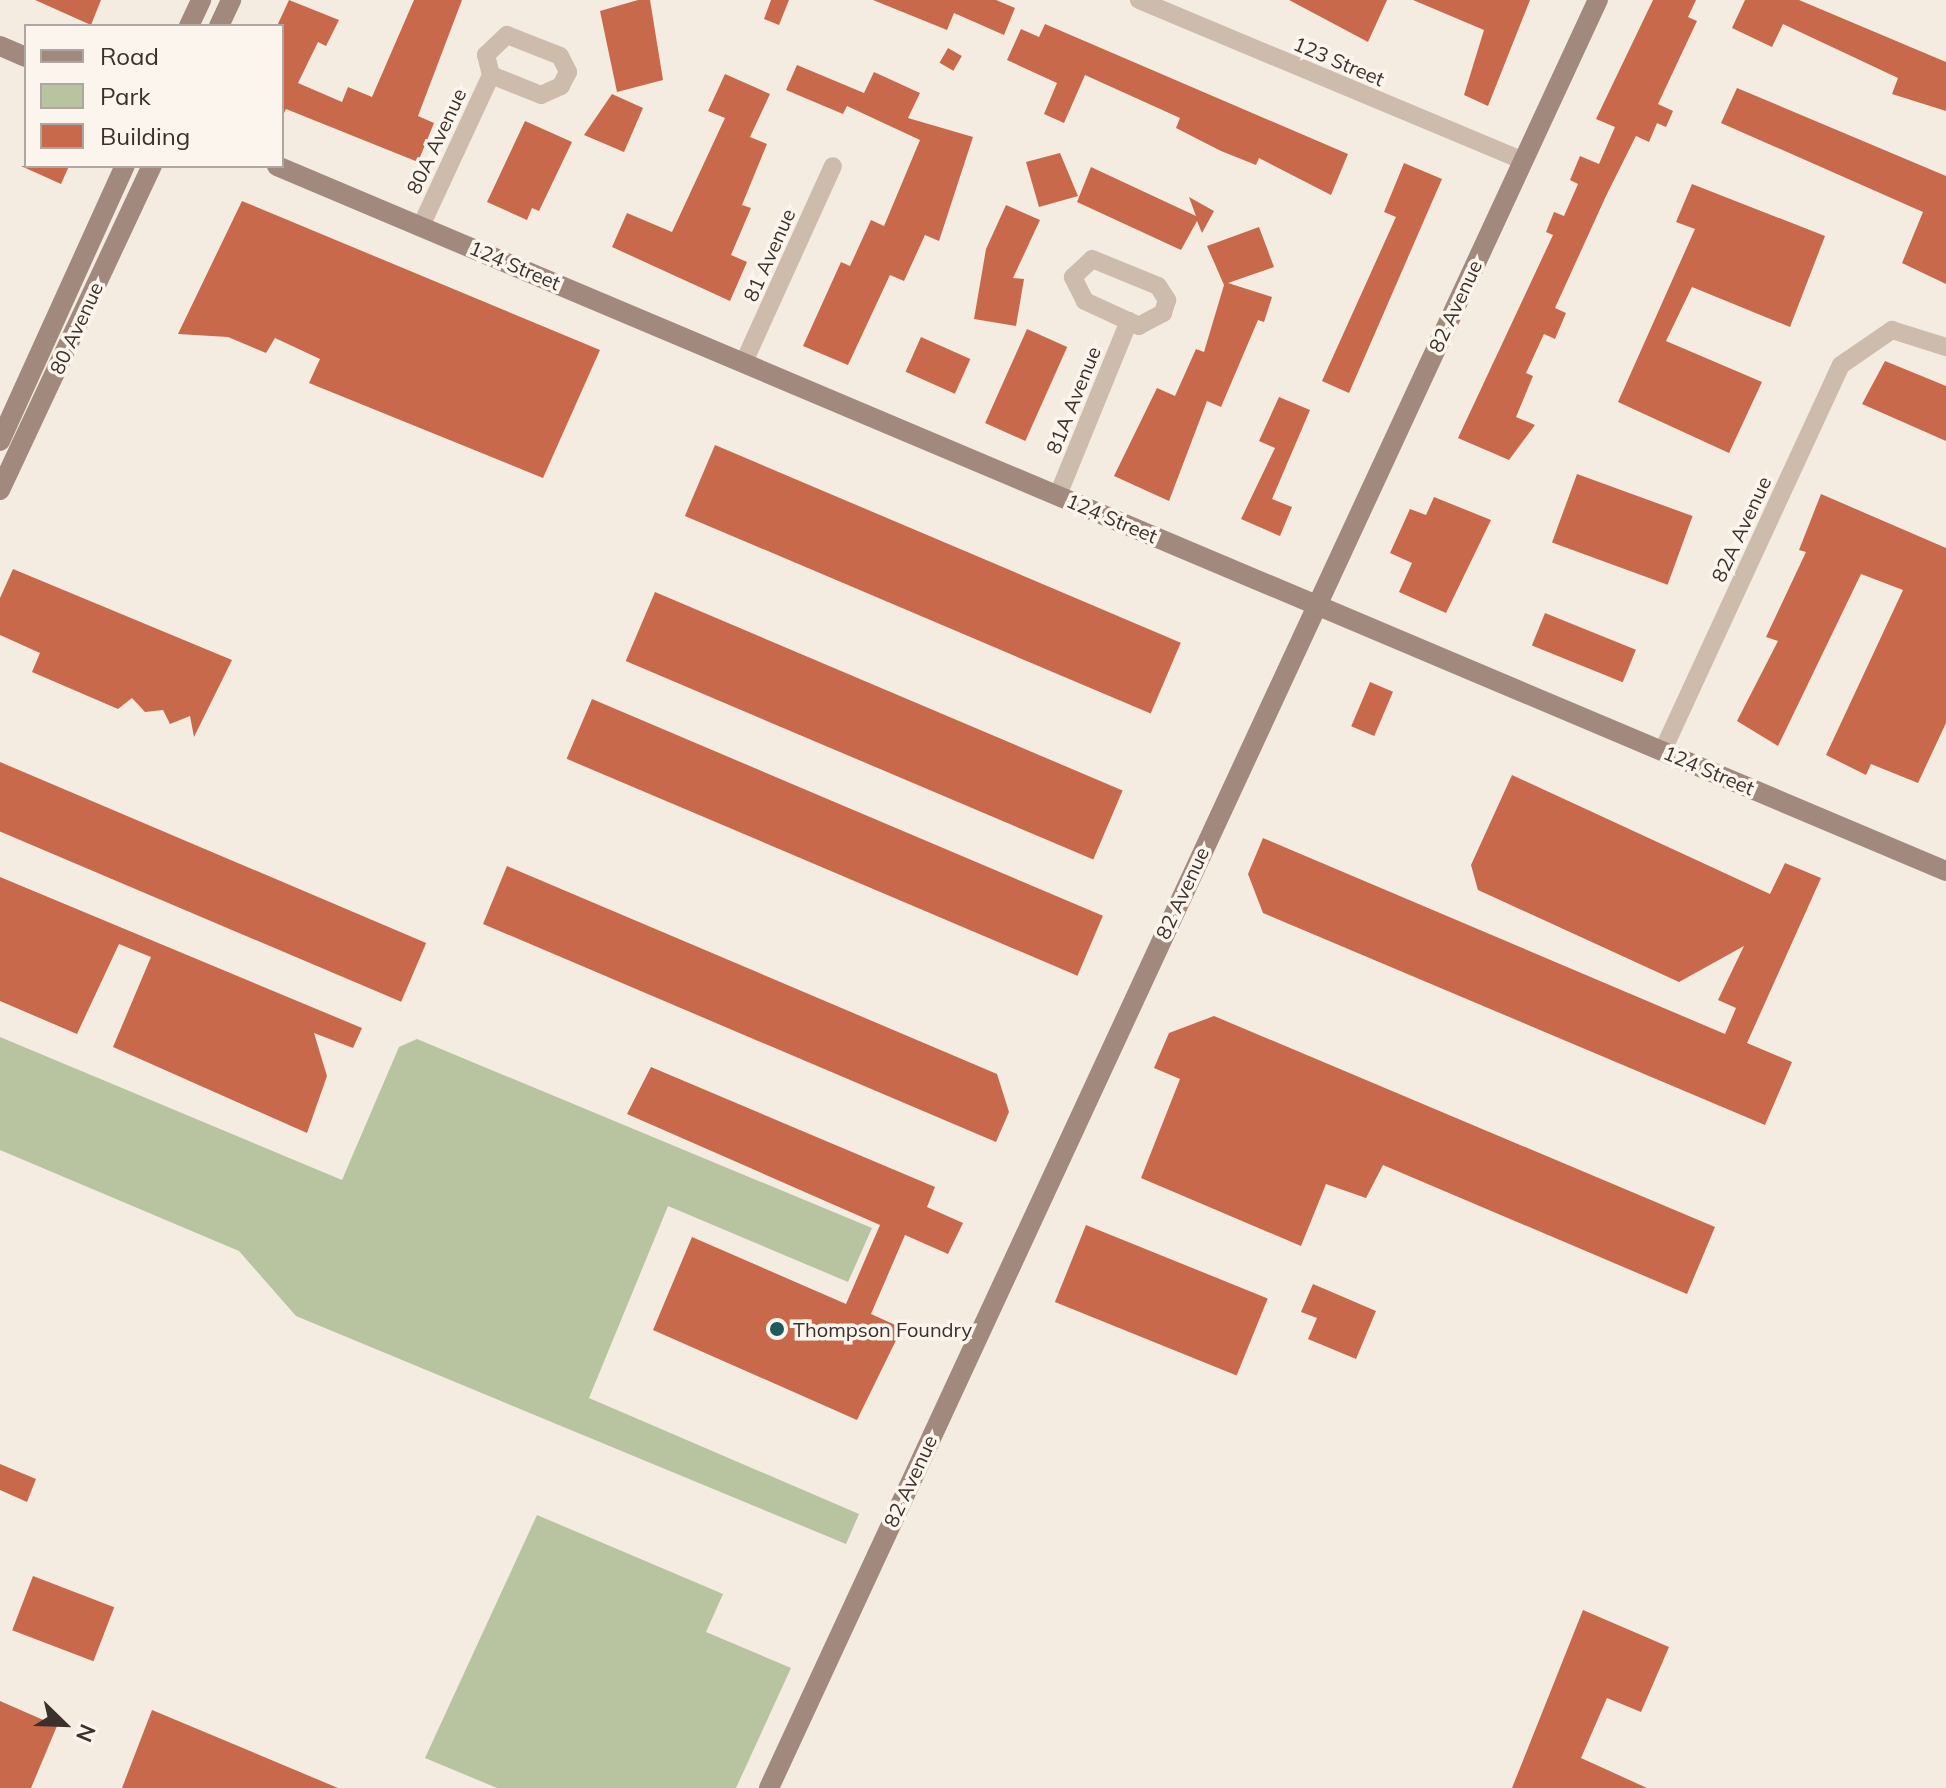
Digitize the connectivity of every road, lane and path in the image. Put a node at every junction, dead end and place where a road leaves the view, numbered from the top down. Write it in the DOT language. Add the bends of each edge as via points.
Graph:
graph roads {
  1 [pos="201,0"];
  2 [pos="231,0"];
  3 [pos="1139,0"];
  4 [pos="1598,0"];
  5 [pos="190,24"];
  6 [pos="220,24"];
  7 [pos="0,46"];
  8 [pos="24,56"];
  9 [pos="491,75"];
  10 [pos="1523,161"];
  11 [pos="833,166"];
  12 [pos="124,168"];
  13 [pos="151,168"];
  14 [pos="282,168"];
  15 [pos="421,226"];
  16 [pos="1129,321"];
  17 [pos="1946,347"];
  18 [pos="744,362"];
  19 [pos="0,441"];
  20 [pos="0,490"];
  21 [pos="1058,495"];
  22 [pos="1316,603"];
  23 [pos="1663,750"];
  24 [pos="1946,871"];
  25 [pos="769,1788"];
  1 -- 5 [label="street"];
  2 -- 6 [label="street"];
  3 -- 10 [label="street, 123 Street"];
  4 -- 10 [label="street, 82 Avenue"];
  7 -- 8 [label="street"];
  9 -- 15 [label="street, 80A Avenue"];
  10 -- 22 [label="street, 82 Avenue"];
  11 -- 18 [label="street, 81 Avenue"];
  12 -- 19 [label="street, 80 Avenue"];
  13 -- 20 [label="street, 80 Avenue"];
  14 -- 15 [label="street, 124 Street"];
  15 -- 18 [label="street, 124 Street"];
  16 -- 16 [label="street" via="1151,324 1167,306 1166,293 1102,262 1082,264 1073,285 1080,298"];
  16 -- 21 [label="street, 81A Avenue"];
  17 -- 23 [label="street, 82A Avenue" via="1902,331 1873,337 1841,365"];
  18 -- 21 [label="street, 124 Street"];
  21 -- 22 [label="street, 124 Street"];
  22 -- 23 [label="street, 124 Street"];
  22 -- 25 [label="street, 82 Avenue"];
  23 -- 24 [label="street, 124 Street"];
}
